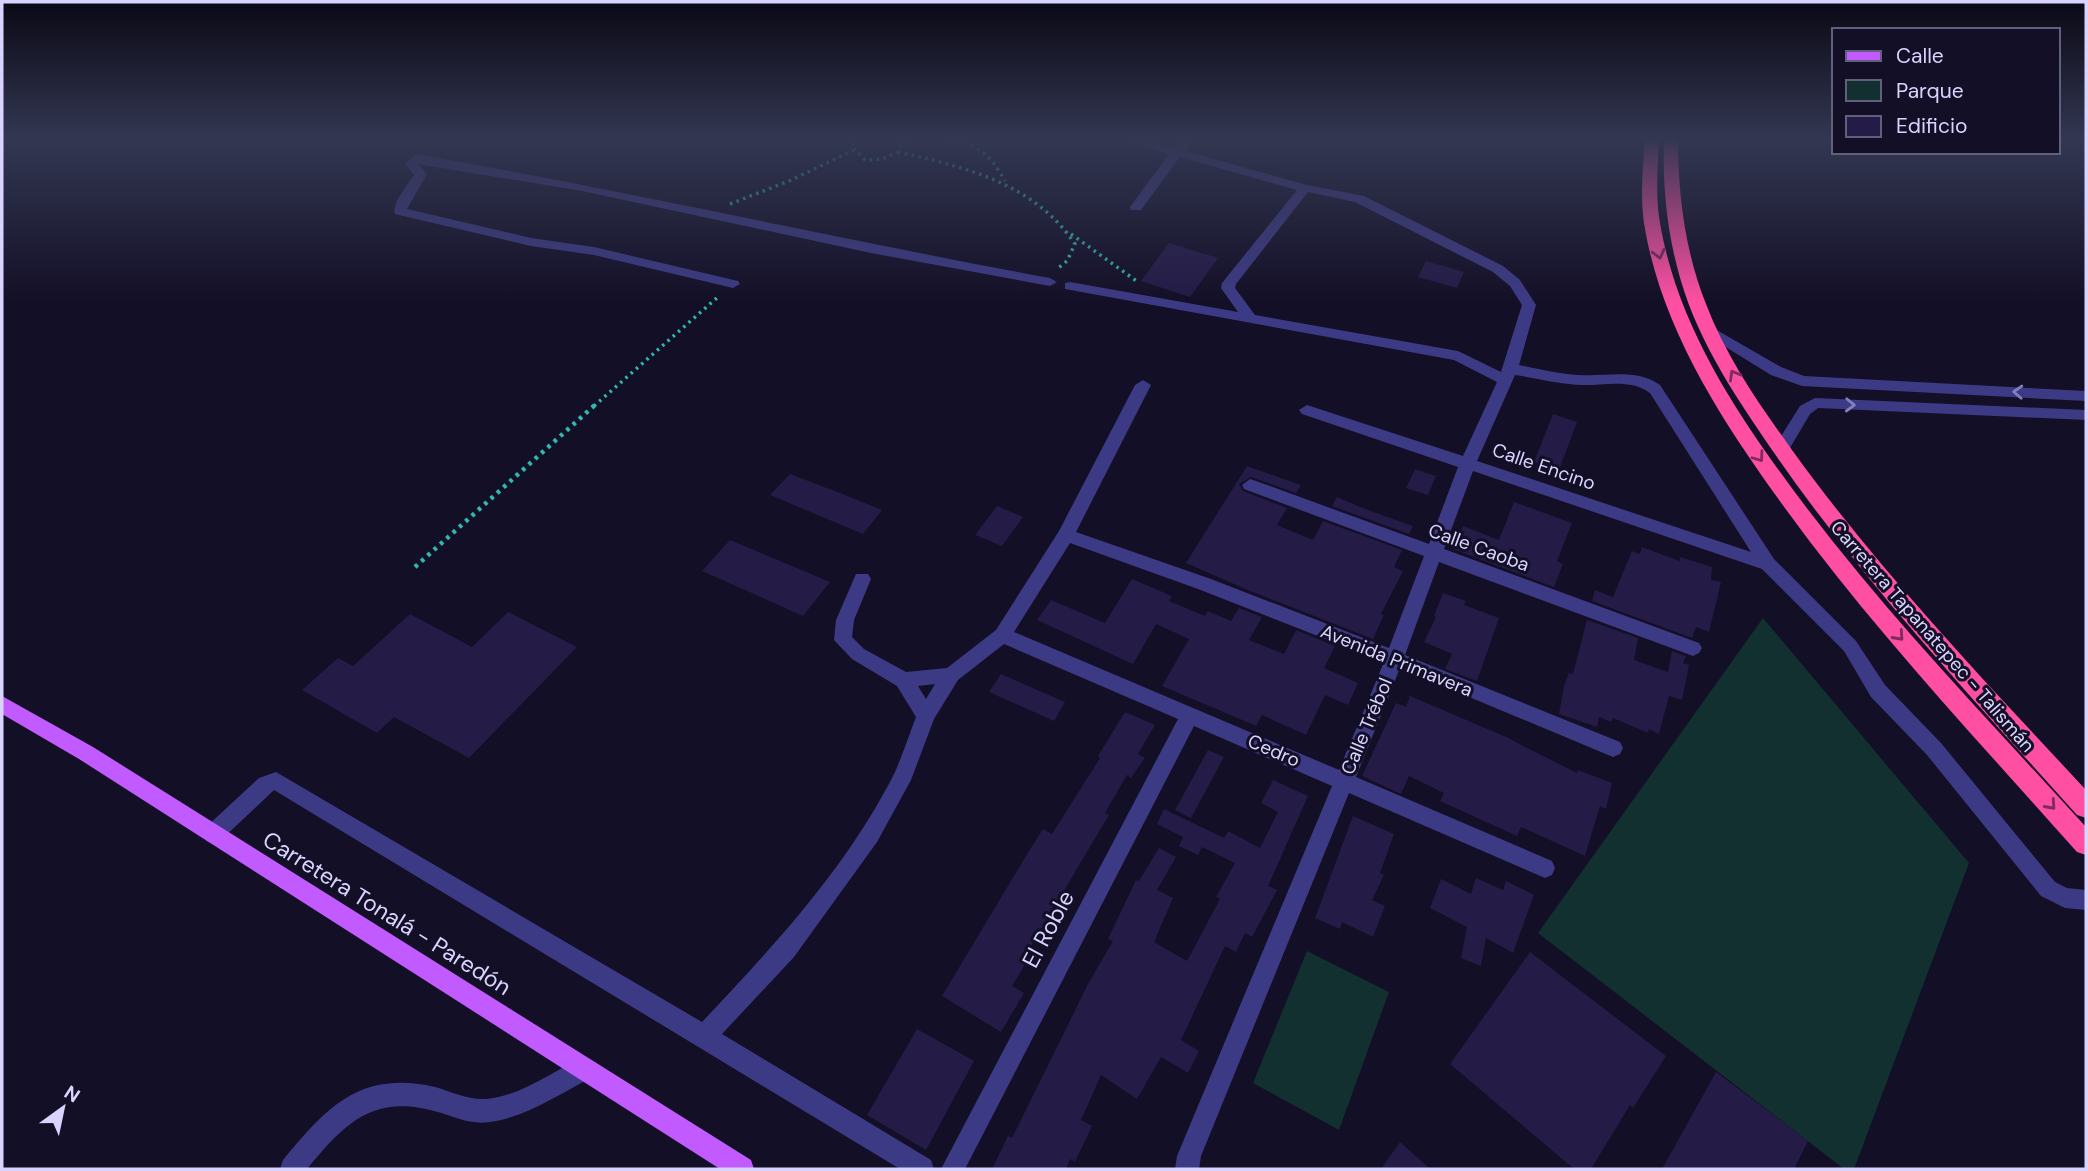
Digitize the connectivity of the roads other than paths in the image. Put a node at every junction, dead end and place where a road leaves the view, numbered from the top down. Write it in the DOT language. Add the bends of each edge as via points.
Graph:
graph roads {
  1 [pos="408,193"];
  2 [pos="608,193"];
  3 [pos="1147,193"];
  4 [pos="1301,193"];
  5 [pos="1328,193"];
  6 [pos="1650,193"];
  7 [pos="1672,193"];
  8 [pos="1136,207"];
  9 [pos="1051,282"];
  10 [pos="733,284"];
  11 [pos="1070,286"];
  12 [pos="1249,317"];
  13 [pos="1708,330"];
  14 [pos="1507,374"];
  15 [pos="1802,381"];
  16 [pos="1143,385"];
  17 [pos="2086,396"];
  18 [pos="1815,403"];
  19 [pos="1307,410"];
  20 [pos="2086,415"];
  21 [pos="1781,449"];
  22 [pos="1468,462"];
  23 [pos="1250,485"];
  24 [pos="1066,535"];
  25 [pos="1435,552"];
  26 [pos="1768,564"];
  27 [pos="862,579"];
  28 [pos="1002,635"];
  29 [pos="1693,648"];
  30 [pos="1395,658"];
  31 [pos="951,675"];
  32 [pos="904,680"];
  33 [pos="2,704"];
  34 [pos="1190,715"];
  35 [pos="926,716"];
  36 [pos="1613,748"];
  37 [pos="1344,780"];
  38 [pos="2086,807"];
  39 [pos="213,834"];
  40 [pos="2086,844"];
  41 [pos="1545,868"];
  42 [pos="2086,900"];
  43 [pos="704,1036"];
  44 [pos="584,1069"];
  45 [pos="953,1168"];
  46 [pos="292,1169"];
  47 [pos="742,1169"];
  48 [pos="922,1169"];
  49 [pos="1187,1169"];
  1 -- 10 [label="street" via="400,211"];
  2 -- 9 [label="street"];
  3 -- 8 [label="street"];
  4 -- 12 [label="street" via="1229,283"];
  5 -- 14 [label="street, Calle Trébol" via="1359,199 1498,269 1515,283 1529,305"];
  6 -- 40 [label="highway, Carretera Tapanatepec - Talismán, one-way" via="1653,232 1664,276 1708,379 1737,428 1851,582"];
  7 -- 13 [label="highway, Carretera Tapanatepec - Talismán" via="1694,294"];
  11 -- 12 [label="street"];
  12 -- 14 [label="street" via="1458,356"];
  13 -- 15 [label="street"];
  21 -- 13 [label="highway, Carretera Tapanatepec - Talismán, one-way"];
  14 -- 22 [label="street, Calle Trébol"];
  14 -- 26 [label="street" via="1647,383"];
  17 -- 15 [label="street, one-way"];
  15 -- 18 [label="street"];
  16 -- 24 [label="street"];
  18 -- 20 [label="street, one-way"];
  18 -- 21 [label="street" via="1805,410"];
  19 -- 22 [label="street, Calle Encino"];
  21 -- 38 [label="highway, Carretera Tapanatepec - Talismán" via="1909,613"];
  22 -- 25 [label="street, Calle Trébol"];
  22 -- 26 [label="street, Calle Encino"];
  23 -- 25 [label="street, Calle Caoba"];
  24 -- 28 [label="street"];
  24 -- 30 [label="street, Avenida Primavera" via="1180,573"];
  25 -- 29 [label="street, Calle Caoba"];
  25 -- 30 [label="street, Calle Trébol"];
  26 -- 42 [label="street" via="1850,646 1878,691 1934,749 2048,889 2066,898"];
  27 -- 32 [label="street" via="842,640"];
  28 -- 31 [label="street"];
  28 -- 34 [label="street, Cedro"];
  30 -- 36 [label="street, Avenida Primavera"];
  30 -- 37 [label="street, Calle Trébol"];
  31 -- 32 [label="street"];
  31 -- 35 [label="street"];
  32 -- 35 [label="street"];
  33 -- 39 [label="main road, Carretera Tonalá - Paredón"];
  34 -- 37 [label="street, Cedro"];
  34 -- 45 [label="street, El Roble"];
  35 -- 43 [label="street" via="904,774 870,835 786,949"];
  37 -- 41 [label="street, Cedro"];
  37 -- 49 [label="street, Calle Trébol"];
  39 -- 43 [label="street" via="266,784 276,781"];
  39 -- 44 [label="main road, Carretera Tonalá - Paredón"];
  43 -- 48 [label="street"];
  44 -- 46 [label="street" via="509,1106 474,1112 434,1099 370,1097 332,1120"];
  44 -- 47 [label="main road, Carretera Tonalá - Paredón"];
}
